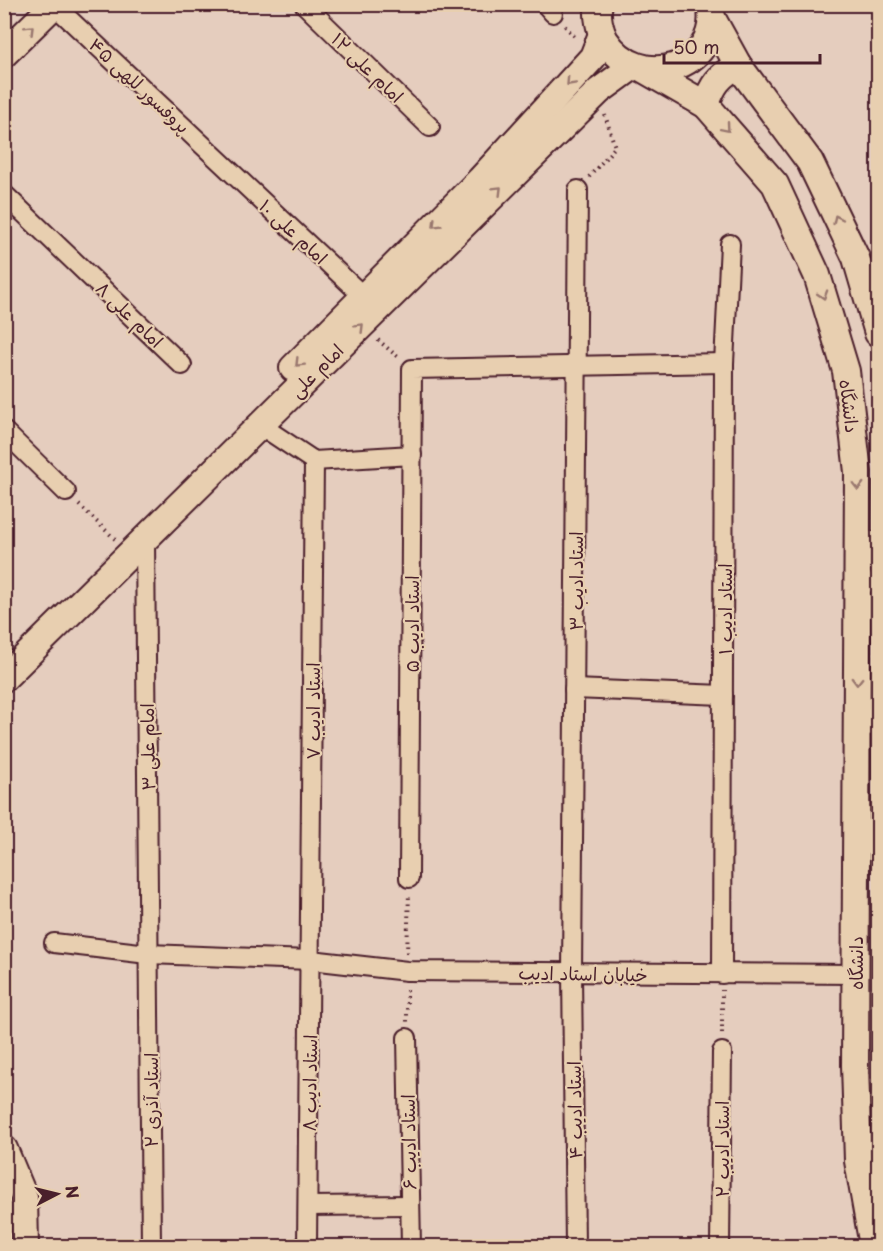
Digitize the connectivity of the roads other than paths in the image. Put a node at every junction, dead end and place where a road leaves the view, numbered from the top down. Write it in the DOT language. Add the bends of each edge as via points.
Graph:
graph roads {
  1 [pos="599,4"];
  2 [pos="54,5"];
  3 [pos="305,5"];
  4 [pos="711,11"];
  5 [pos="597,46"];
  6 [pos="4,54"];
  7 [pos="738,65"];
  8 [pos="639,68"];
  9 [pos="706,105"];
  10 [pos="430,127"];
  11 [pos="225,166"];
  12 [pos="578,190"];
  13 [pos="4,194"];
  14 [pos="730,244"];
  15 [pos="364,297"];
  16 [pos="879,333"];
  17 [pos="724,363"];
  18 [pos="576,364"];
  19 [pos="182,365"];
  20 [pos="260,425"];
  21 [pos="4,431"];
  22 [pos="412,455"];
  23 [pos="314,461"];
  24 [pos="66,492"];
  25 [pos="145,540"];
  26 [pos="869,541"];
  27 [pos="869,582"];
  28 [pos="4,659"];
  29 [pos="4,678"];
  30 [pos="574,690"];
  31 [pos="723,695"];
  32 [pos="868,722"];
  33 [pos="409,878"];
  34 [pos="54,943"];
  35 [pos="148,954"];
  36 [pos="311,960"];
  37 [pos="572,973"];
  38 [pos="722,974"];
  39 [pos="855,974"];
  40 [pos="407,1038"];
  41 [pos="722,1052"];
  42 [pos="4,1149"];
  43 [pos="409,1205"];
  44 [pos="308,1206"];
  45 [pos="26,1246"];
  46 [pos="151,1246"];
  47 [pos="307,1246"];
  48 [pos="411,1246"];
  49 [pos="575,1246"];
  50 [pos="720,1246"];
  51 [pos="873,1246"];
  1 -- 5 [label="street"];
  6 -- 2 [label="street, one-way"];
  2 -- 11 [label="street, پروفسور للهی ۴۵"];
  3 -- 10 [label="street, امام علی ۱۲"];
  4 -- 7 [label="street" via="725,46"];
  4 -- 8 [label="street" via="705,41 690,59 669,69"];
  5 -- 8 [label="street, دانشگاه"];
  5 -- 15 [label="street, امام علی, one-way" via="480,180"];
  7 -- 9 [label="street" via="722,74"];
  16 -- 7 [label="street, one-way" via="856,258 810,162"];
  8 -- 9 [label="street, دانشگاه"];
  20 -- 8 [label="street, امام علی, one-way" via="599,91"];
  9 -- 26 [label="street, دانشگاه, one-way" via="775,184 817,275 846,370"];
  11 -- 15 [label="street, امام علی ۱۰"];
  12 -- 18 [label="street, استاد ادیب ۳"];
  13 -- 19 [label="street, امام علی ۸"];
  14 -- 17 [label="street, استاد ادیب ۱"];
  15 -- 28 [label="street, امام علی, one-way"];
  17 -- 18 [label="street"];
  17 -- 31 [label="street, استاد ادیب ۱"];
  18 -- 22 [label="street, استاد ادیب ۵" via="412,369"];
  18 -- 30 [label="street, استاد ادیب ۳"];
  20 -- 23 [label="street"];
  20 -- 25 [label="street, امام علی"];
  21 -- 24 [label="street"];
  22 -- 23 [label="street"];
  22 -- 33 [label="street, استاد ادیب ۵"];
  23 -- 36 [label="street, استاد ادیب ۷"];
  25 -- 29 [label="street, امام علی"];
  25 -- 35 [label="street, امام علی ۳"];
  26 -- 27 [label="street, دانشگاه"];
  27 -- 32 [label="street, دانشگاه, one-way"];
  30 -- 31 [label="street"];
  30 -- 37 [label="street, استاد ادیب ۳"];
  31 -- 38 [label="street, استاد ادیب ۱"];
  32 -- 39 [label="street, دانشگاه"];
  34 -- 35 [label="street, خیابان استاد ادیب"];
  35 -- 36 [label="street, خیابان استاد ادیب"];
  35 -- 46 [label="street, استاد آذری ۲"];
  36 -- 37 [label="street, خیابان استاد ادیب" via="406,971"];
  36 -- 44 [label="street, استاد ادیب ۸"];
  37 -- 38 [label="street, خیابان استاد ادیب"];
  37 -- 49 [label="street, استاد ادیب ۴"];
  38 -- 39 [label="street, خیابان استاد ادیب"];
  39 -- 51 [label="street, دانشگاه" via="858,1161"];
  40 -- 43 [label="street, استاد ادیب ۶"];
  41 -- 50 [label="street, استاد ادیب ۲"];
  42 -- 45 [label="street" via="24,1197"];
  43 -- 44 [label="street"];
  43 -- 48 [label="street, استاد ادیب ۶"];
  44 -- 47 [label="street, استاد ادیب ۸"];
}
